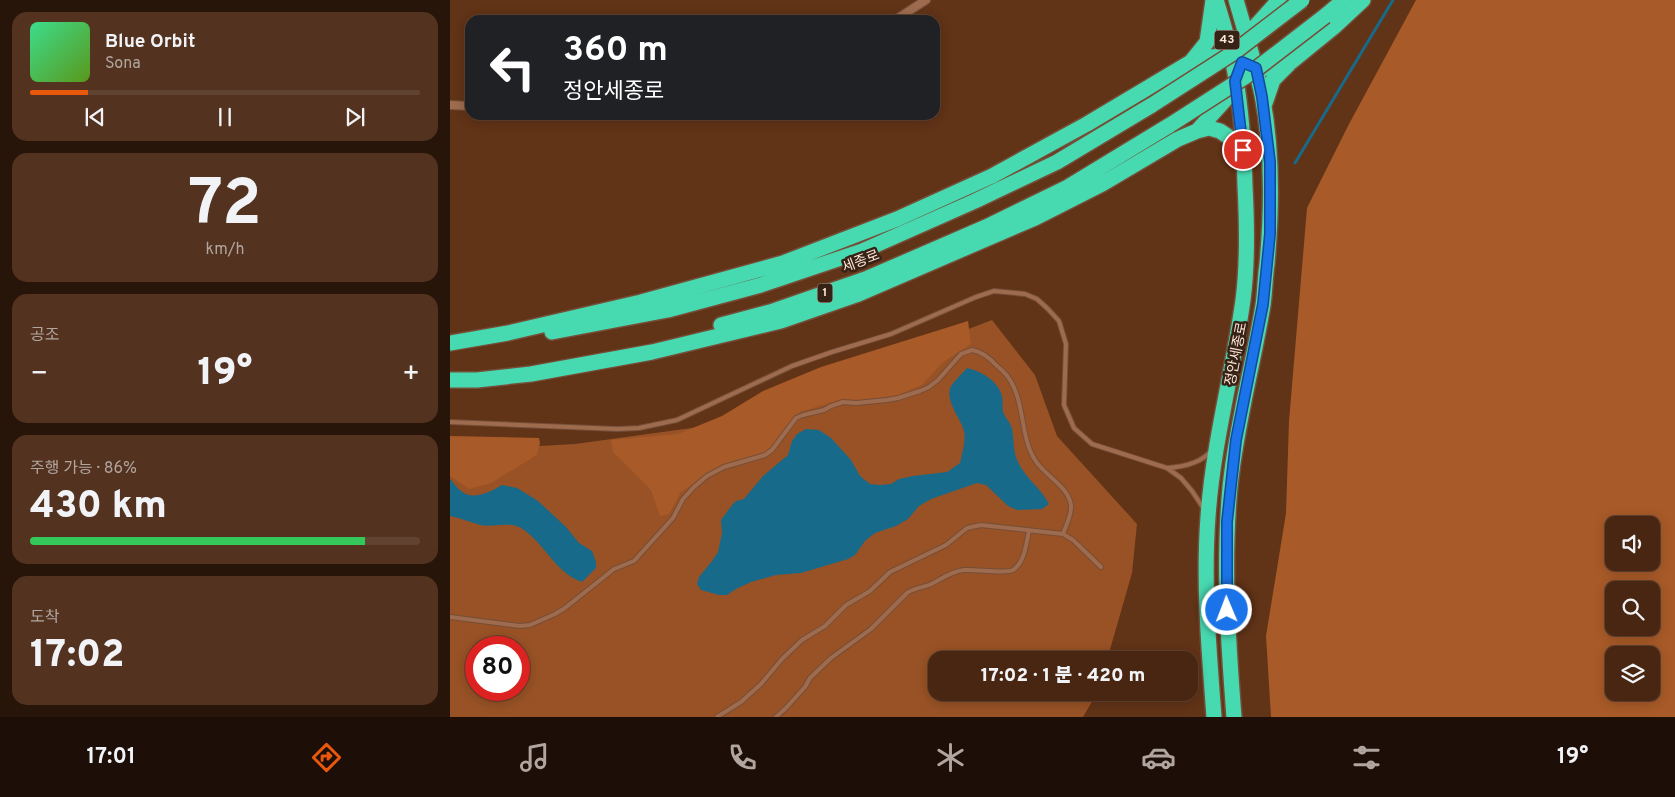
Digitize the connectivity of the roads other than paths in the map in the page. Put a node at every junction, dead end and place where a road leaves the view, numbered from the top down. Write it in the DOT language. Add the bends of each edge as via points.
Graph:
graph roads {
  1 [pos="926,0"];
  2 [pos="1214,0"];
  3 [pos="1236,0"];
  4 [pos="1262,0"];
  5 [pos="1270,0"];
  6 [pos="1279,0"];
  7 [pos="1302,0"];
  8 [pos="1344,0"];
  9 [pos="1363,0"];
  10 [pos="903,15"];
  11 [pos="1248,44"];
  12 [pos="1191,62"];
  13 [pos="1291,62"];
  14 [pos="1243,63"];
  15 [pos="1235,81"];
  16 [pos="450,105"];
  17 [pos="465,106"];
  18 [pos="1263,107"];
  19 [pos="1197,131"];
  20 [pos="1243,150"];
  21 [pos="450,342"];
  22 [pos="450,348"];
  23 [pos="450,375"];
  24 [pos="450,380"];
  25 [pos="450,422"];
  26 [pos="1217,443"];
  27 [pos="1168,468"];
  28 [pos="1208,516"];
  29 [pos="1029,531"];
  30 [pos="1062,534"];
  31 [pos="1102,567"];
  32 [pos="450,617"];
  33 [pos="717,717"];
  34 [pos="776,717"];
  35 [pos="1214,717"];
  36 [pos="1234,717"];
  1 -- 10 [label="street"];
  2 -- 12 [label="highway" via="1207,42"];
  2 -- 14 [label="highway, 정안세종로 / 43"];
  3 -- 11 [label="highway, 정안세종로 / 43"];
  4 -- 5 [label="highway"];
  6 -- 11 [label="highway" via="1254,28"];
  7 -- 22 [label="highway, 세종로 / 1, bridge" via="1232,53 1057,162 862,251 761,285 668,310 489,345"];
  8 -- 23 [label="highway, 세종로 / 1, bridge" via="1251,73 1068,187 868,278 770,312 668,340 489,372"];
  9 -- 13 [label="highway"];
  11 -- 14 [label="highway, 정안세종로 / 43"];
  12 -- 14 [label="highway" via="1201,57 1216,56"];
  12 -- 21 [label="highway" via="1088,124 992,176 897,219 783,263 641,302"];
  13 -- 14 [label="highway" via="1267,68"];
  13 -- 18 [label="highway" via="1273,80"];
  14 -- 15 [label="highway, 정안세종로 / 43"];
  14 -- 18 [label="highway, 정안세종로 / 43"];
  15 -- 19 [label="highway" via="1226,100"];
  15 -- 20 [label="highway, 정안세종로 / 43"];
  16 -- 17 [label="street"];
  18 -- 36 [label="highway, 정안세종로 / 43" via="1270,162 1270,234 1263,304 1236,440 1227,522 1227,623"];
  19 -- 20 [label="highway" via="1209,128 1220,131"];
  19 -- 24 [label="highway" via="1035,218 856,295 781,321 652,352 531,374"];
  20 -- 26 [label="highway, 정안세종로 / 43" via="1248,232 1243,299"];
  25 -- 27 [label="lane" via="617,429 677,420 792,366 891,334 994,291 1025,294 1037,299 1059,321 1066,344 1064,405 1074,428 1092,444"];
  26 -- 27 [label="lane" via="1209,454 1193,463"];
  26 -- 28 [label="highway, 정안세종로 / 43"];
  27 -- 28 [label="lane" via="1192,491"];
  28 -- 35 [label="highway, 정안세종로 / 43" via="1207,594"];
  29 -- 30 [label="lane"];
  29 -- 33 [label="lane" via="973,526 946,545 890,572 870,591 846,605 825,626 802,640 748,696"];
  29 -- 34 [label="lane" via="1022,561 1014,570 963,570 907,593 871,629 831,658"];
  30 -- 31 [label="lane"];
  30 -- 32 [label="lane" via="1070,512 1069,499 1034,459 1018,396 1010,379 985,355 972,350 961,354 938,380 920,391 887,400 843,402 796,418 765,455 724,467 707,476 634,561 614,568 555,614 520,626"];
}
